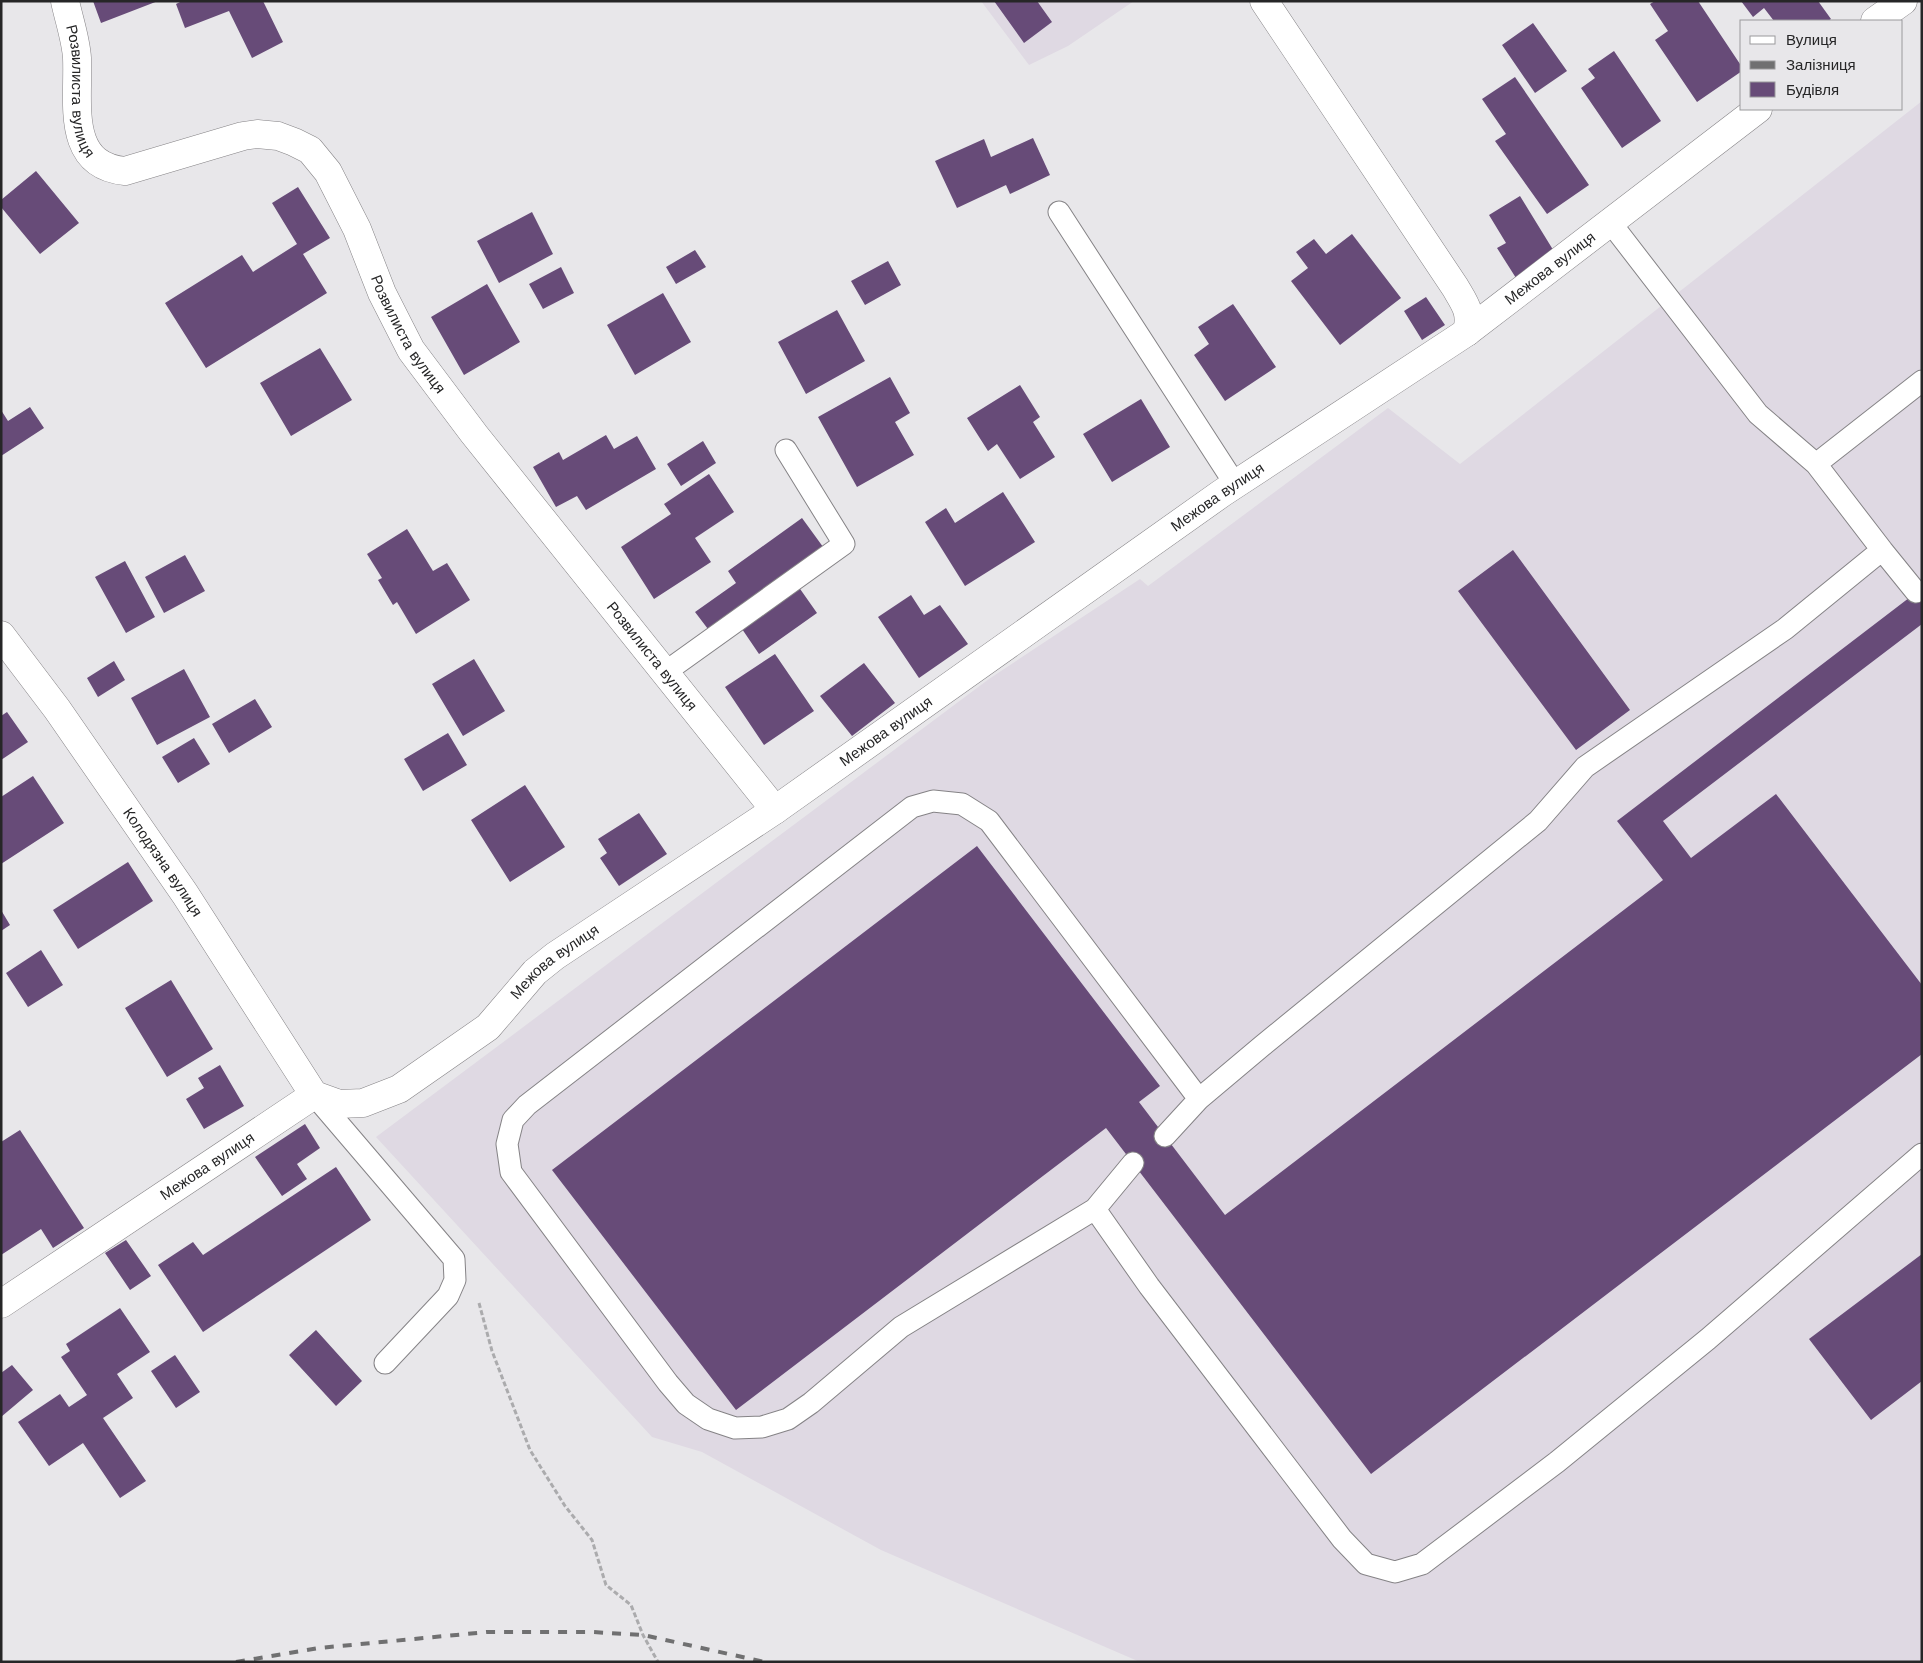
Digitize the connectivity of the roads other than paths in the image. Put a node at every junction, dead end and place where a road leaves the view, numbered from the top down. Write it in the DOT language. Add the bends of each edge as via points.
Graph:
graph roads {
  1 [pos="65,1"];
  2 [pos="1264,1"];
  3 [pos="1903,1"];
  4 [pos="1876,20"];
  5 [pos="1757,110"];
  6 [pos="1059,212"];
  7 [pos="1610,222"];
  8 [pos="1467,332"];
  9 [pos="1922,380"];
  10 [pos="786,450"];
  11 [pos="1816,464"];
  12 [pos="1235,484"];
  13 [pos="1882,550"];
  14 [pos="1916,592"];
  15 [pos="1,635"];
  16 [pos="664,672"];
  17 [pos="775,810"];
  18 [pos="314,1095"];
  19 [pos="1199,1100"];
  20 [pos="1165,1136"];
  21 [pos="1922,1154"];
  22 [pos="1133,1163"];
  23 [pos="1095,1209"];
  24 [pos="1,1304"];
  25 [pos="385,1363"];
  1 -- 16 [label="street, Розвилиста вулиця" via="77,56 78,122 89,155 112,170 125,171 257,134 278,136 310,150 328,172 357,229 382,293 411,350"];
  2 -- 8 [label="street" via="1455,287 1468,310 1470,322"];
  3 -- 4 [label="street"];
  5 -- 7 [label="street, Межова вулиця"];
  6 -- 12 [label="lane"];
  7 -- 8 [label="street, Межова вулиця"];
  7 -- 11 [label="lane" via="1758,414"];
  8 -- 12 [label="street, Межова вулиця"];
  9 -- 11 [label="lane"];
  10 -- 16 [label="lane" via="844,544"];
  11 -- 13 [label="lane"];
  12 -- 17 [label="street, Межова вулиця"];
  13 -- 14 [label="lane"];
  13 -- 19 [label="lane" via="1785,629 1585,767 1538,822"];
  15 -- 18 [label="street, Колодязна вулиця" via="185,894"];
  16 -- 17 [label="street, Розвилиста вулиця"];
  17 -- 18 [label="street, Межова вулиця" via="555,956 535,972 488,1027 399,1089 363,1103 339,1104"];
  18 -- 24 [label="street, Межова вулиця"];
  18 -- 25 [label="lane" via="454,1259 455,1280 448,1296"];
  19 -- 20 [label="lane"];
  19 -- 23 [label="lane" via="989,821 962,804 933,801 912,807 527,1105 513,1120 507,1144 511,1172 668,1383 693,1409 708,1419 735,1428 762,1427 788,1419 901,1326"];
  21 -- 23 [label="lane" via="1708,1339 1557,1462 1422,1564 1395,1572 1366,1564 1342,1539 1149,1286"];
  22 -- 23 [label="lane"];
}
